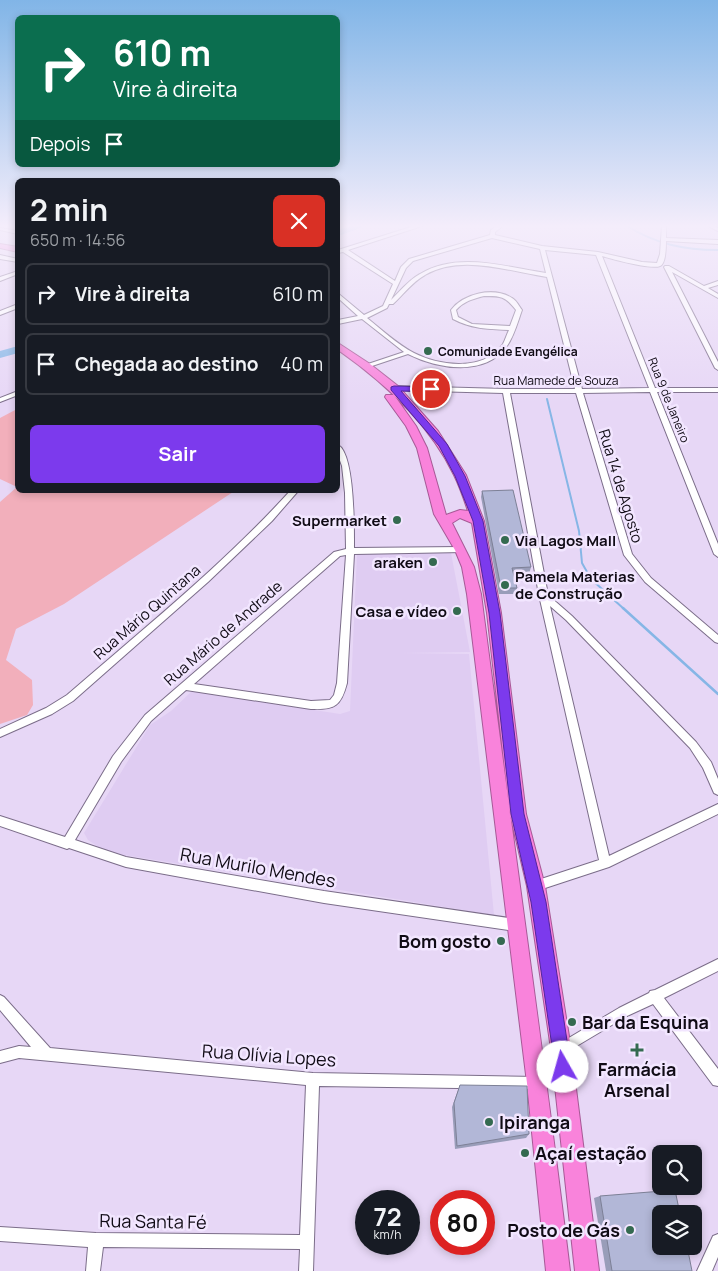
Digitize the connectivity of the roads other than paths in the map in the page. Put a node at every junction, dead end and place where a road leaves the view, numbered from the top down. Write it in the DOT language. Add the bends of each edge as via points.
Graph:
graph roads {
  1 [pos="395,285"];
  2 [pos="409,285"];
  3 [pos="550,285"];
  4 [pos="611,285"];
  5 [pos="677,285"];
  6 [pos="702,285"];
  7 [pos="710,285"];
  8 [pos="705,287"];
  9 [pos="718,296"];
  10 [pos="340,298"];
  11 [pos="15,307"];
  12 [pos="385,307"];
  13 [pos="0,313"];
  14 [pos="364,317"];
  15 [pos="340,322"];
  16 [pos="510,328"];
  17 [pos="340,347"];
  18 [pos="718,349"];
  19 [pos="709,350"];
  20 [pos="409,352"];
  21 [pos="340,355"];
  22 [pos="368,366"];
  23 [pos="718,368"];
  24 [pos="394,388"];
  25 [pos="718,390"];
  26 [pos="506,391"];
  27 [pos="579,391"];
  28 [pos="654,392"];
  29 [pos="15,394"];
  30 [pos="0,400"];
  31 [pos="340,451"];
  32 [pos="292,493"];
  33 [pos="478,521"];
  34 [pos="445,523"];
  35 [pos="461,550"];
  36 [pos="350,551"];
  37 [pos="718,554"];
  38 [pos="543,596"];
  39 [pos="718,640"];
  40 [pos="184,686"];
  41 [pos="0,733"];
  42 [pos="718,790"];
  43 [pos="718,809"];
  44 [pos="0,820"];
  45 [pos="67,844"];
  46 [pos="605,863"];
  47 [pos="536,886"];
  48 [pos="516,924"];
  49 [pos="718,965"];
  50 [pos="654,996"];
  51 [pos="0,1000"];
  52 [pos="561,1049"];
  53 [pos="46,1054"];
  54 [pos="0,1057"];
  55 [pos="313,1079"];
  56 [pos="718,1080"];
  57 [pos="537,1083"];
  58 [pos="0,1234"];
  59 [pos="96,1240"];
  60 [pos="718,1241"];
  61 [pos="307,1242"];
  62 [pos="93,1271"];
  63 [pos="306,1271"];
  64 [pos="558,1271"];
  65 [pos="587,1271"];
  66 [pos="704,1271"];
  1 -- 12 [label="street"];
  2 -- 12 [label="street"];
  3 -- 27 [label="street"];
  4 -- 28 [label="street, Rua 9 de Janeiro"];
  5 -- 19 [label="street"];
  6 -- 8 [label="street"];
  7 -- 8 [label="street"];
  8 -- 9 [label="street"];
  10 -- 14 [label="street"];
  11 -- 13 [label="street"];
  12 -- 14 [label="street"];
  14 -- 15 [label="street"];
  14 -- 20 [label="street"];
  16 -- 16 [label="street" via="519,310 509,298 486,294 471,296 457,303 455,314 460,320 480,326"];
  16 -- 20 [label="street" via="505,344 487,360 476,363 438,363"];
  17 -- 22 [label="highway"];
  18 -- 19 [label="street"];
  19 -- 23 [label="street"];
  20 -- 22 [label="street"];
  21 -- 34 [label="highway" via="382,387 405,417 422,448 436,503"];
  22 -- 24 [label="highway"];
  24 -- 26 [label="street, Rua Mamede de Souza"];
  24 -- 33 [label="highway" via="442,444 460,476"];
  25 -- 28 [label="street, Rua Mamede de Souza"];
  26 -- 27 [label="street, Rua Mamede de Souza"];
  26 -- 38 [label="street"];
  27 -- 28 [label="street, Rua Mamede de Souza"];
  27 -- 39 [label="street, Rua 14 de Agosto" via="628,556 648,580"];
  28 -- 37 [label="street, Rua 9 de Janeiro"];
  29 -- 30 [label="street"];
  31 -- 36 [label="street" via="345,461 347,480"];
  32 -- 41 [label="street, Rua Mário Quintana" via="269,520 205,580 70,698"];
  33 -- 34 [label="highway" via="465,513 456,513"];
  33 -- 47 [label="highway" via="494,613 518,814"];
  34 -- 35 [label="highway"];
  35 -- 36 [label="street, Rua Mário de Andrade"];
  35 -- 48 [label="highway" via="474,594 483,650"];
  36 -- 40 [label="street, Rua Mário de Andrade" via="330,559"];
  36 -- 40 [label="street" via="342,683 337,701 332,705 311,705"];
  38 -- 42 [label="street" via="569,618 693,745 707,765"];
  38 -- 46 [label="street"];
  40 -- 45 [label="street, Rua Mário de Andrade" via="137,730"];
  43 -- 46 [label="street"];
  44 -- 45 [label="street, Rua Murilo Mendes"];
  45 -- 48 [label="street, Rua Murilo Mendes" via="126,862 324,897"];
  46 -- 47 [label="street"];
  47 -- 52 [label="highway"];
  48 -- 57 [label="highway"];
  49 -- 50 [label="street"];
  50 -- 52 [label="street"];
  50 -- 56 [label="street"];
  51 -- 53 [label="street"];
  52 -- 65 [label="highway"];
  53 -- 54 [label="street, Rua Olívia Lopes" via="18,1052"];
  53 -- 55 [label="street, Rua Olívia Lopes"];
  55 -- 57 [label="street, Rua Olívia Lopes"];
  55 -- 61 [label="street"];
  57 -- 64 [label="highway"];
  58 -- 59 [label="street, Rua Santa Fé"];
  59 -- 61 [label="street, Rua Santa Fé"];
  59 -- 62 [label="street"];
  60 -- 66 [label="street"];
  61 -- 63 [label="street"];
}
